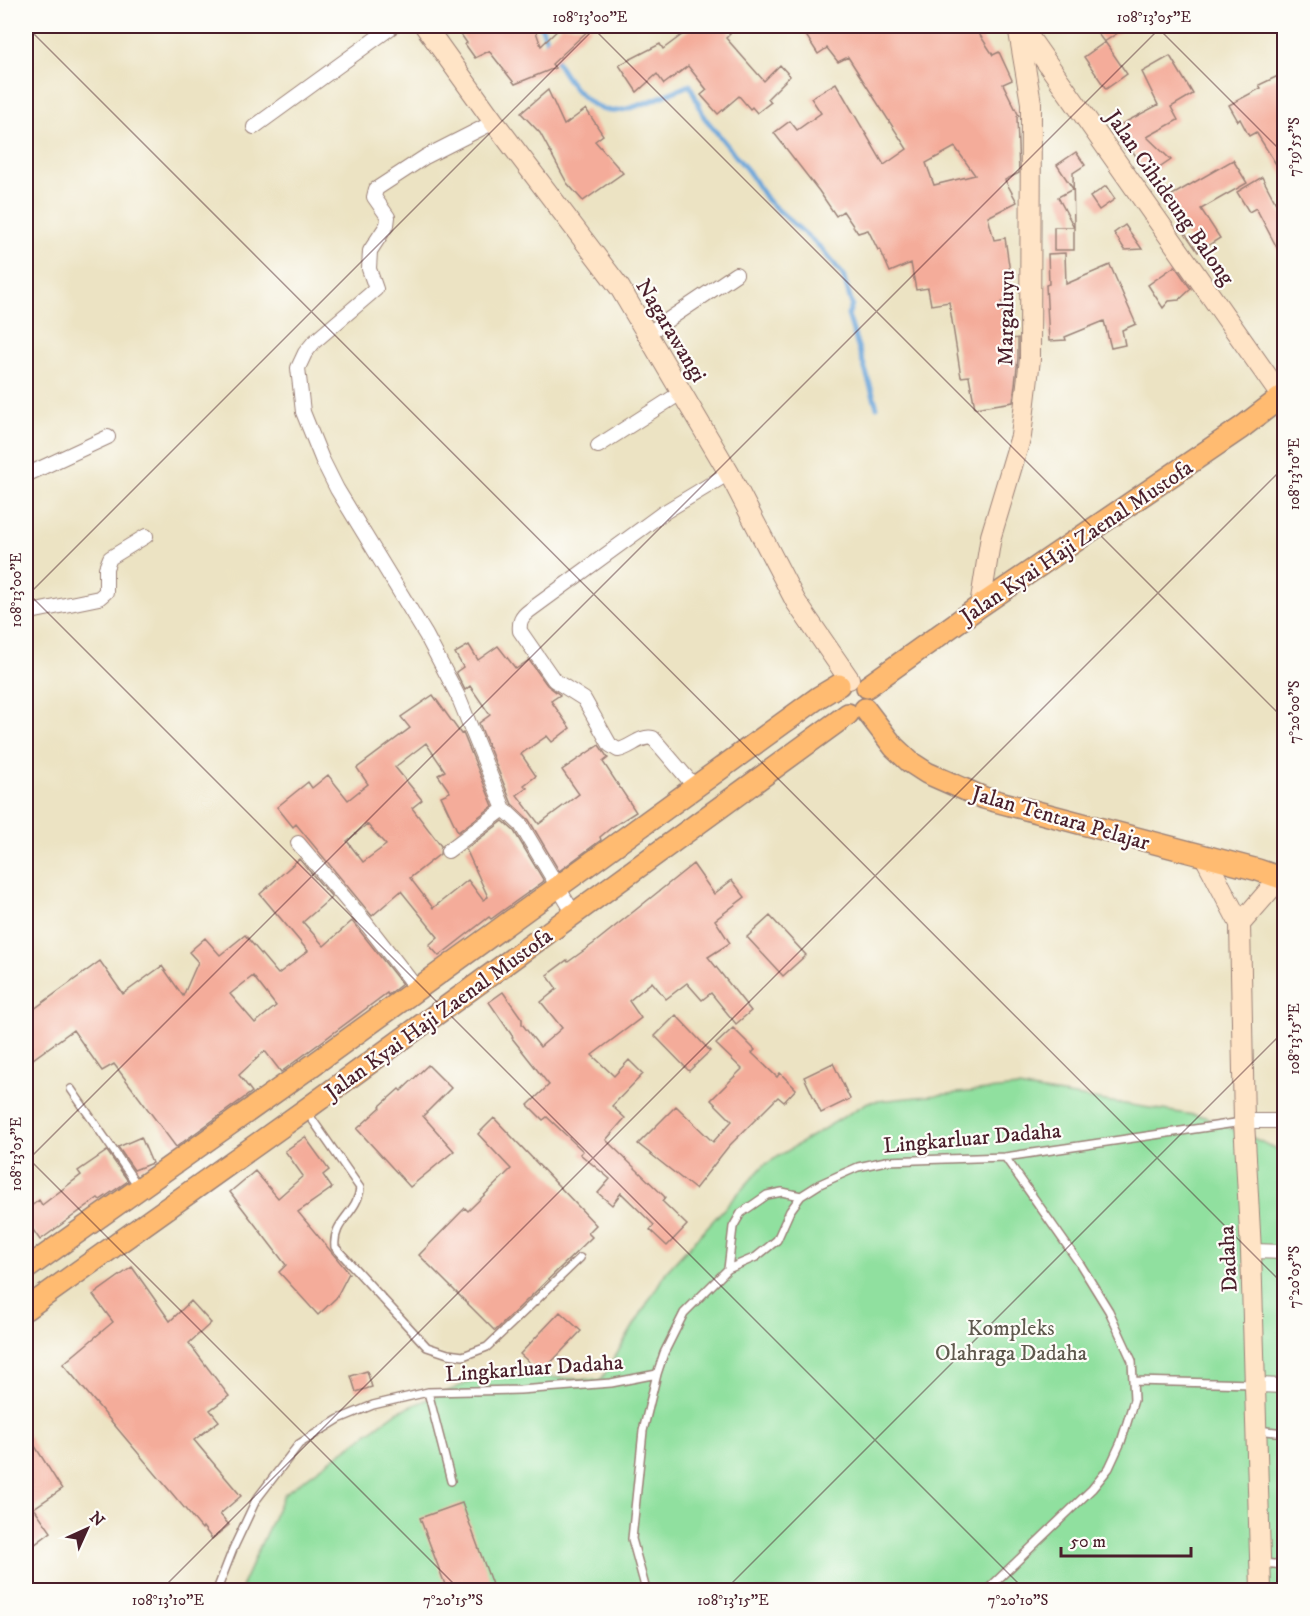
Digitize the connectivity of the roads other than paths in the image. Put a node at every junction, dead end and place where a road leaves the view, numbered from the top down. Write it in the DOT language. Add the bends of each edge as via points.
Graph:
graph roads {
  1 [pos="393,26"];
  2 [pos="425,26"];
  3 [pos="1020,26"];
  4 [pos="494,122"];
  5 [pos="254,127"];
  6 [pos="736,274"];
  7 [pos="647,334"];
  8 [pos="682,392"];
  9 [pos="1284,397"];
  10 [pos="108,437"];
  11 [pos="598,446"];
  12 [pos="729,473"];
  13 [pos="26,475"];
  14 [pos="146,536"];
  15 [pos="980,606"];
  16 [pos="26,614"];
  17 [pos="852,683"];
  18 [pos="856,711"];
  19 [pos="695,787"];
  20 [pos="504,809"];
  21 [pos="298,843"];
  22 [pos="448,851"];
  23 [pos="1205,857"];
  24 [pos="1282,878"];
  25 [pos="558,886"];
  26 [pos="574,914"];
  27 [pos="1240,924"];
  28 [pos="417,989"];
  29 [pos="306,1070"];
  30 [pos="71,1089"];
  31 [pos="323,1097"];
  32 [pos="305,1110"];
  33 [pos="1244,1121"];
  34 [pos="1284,1121"];
  35 [pos="1005,1157"];
  36 [pos="140,1188"];
  37 [pos="801,1196"];
  38 [pos="52,1249"];
  39 [pos="1251,1251"];
  40 [pos="1284,1252"];
  41 [pos="580,1258"];
  42 [pos="26,1269"];
  43 [pos="728,1269"];
  44 [pos="68,1279"];
  45 [pos="26,1309"];
  46 [pos="657,1374"];
  47 [pos="1134,1381"];
  48 [pos="1256,1384"];
  49 [pos="1284,1386"];
  50 [pos="428,1392"];
  51 [pos="1256,1430"];
  52 [pos="1284,1433"];
  53 [pos="451,1480"];
  54 [pos="1261,1563"];
  55 [pos="1284,1565"];
  56 [pos="217,1590"];
  57 [pos="646,1590"];
  58 [pos="987,1590"];
  59 [pos="1261,1590"];
  1 -- 5 [label="street"];
  2 -- 4 [label="street, Nagarawangi"];
  3 -- 9 [label="street, Jalan Cihideung Balong"];
  3 -- 15 [label="street, Margaluyu" via="1031,103 1030,359 1021,436 991,536"];
  4 -- 7 [label="street, Nagarawangi" via="620,288"];
  4 -- 20 [label="street" via="425,157 376,189 374,197 388,214 388,221 370,251 369,269 376,289 310,346 298,368 298,382 303,412 321,459 458,696"];
  6 -- 7 [label="street"];
  7 -- 8 [label="street, Nagarawangi"];
  8 -- 11 [label="street"];
  8 -- 12 [label="street, Nagarawangi"];
  9 -- 15 [label="main road, Jalan Kyai Haji Zaenal Mustofa"];
  10 -- 13 [label="street"];
  12 -- 17 [label="street, Nagarawangi" via="796,602"];
  12 -- 19 [label="street" via="640,529 529,611 519,623 520,631 554,680 584,699 610,745 625,749 644,737 653,738"];
  14 -- 16 [label="street" via="110,558 106,592 99,598"];
  15 -- 17 [label="main road, Jalan Kyai Haji Zaenal Mustofa"];
  17 -- 18 [label="main road" via="870,701"];
  17 -- 18 [label="main road, Jalan Tentara Pelajar" via="836,691 837,705"];
  17 -- 19 [label="main road, Jalan Kyai Haji Zaenal Mustofa"];
  18 -- 23 [label="main road, Jalan Tentara Pelajar" via="910,762 984,798"];
  18 -- 26 [label="main road, Jalan Kyai Haji Zaenal Mustofa"];
  19 -- 25 [label="main road, Jalan Kyai Haji Zaenal Mustofa"];
  20 -- 22 [label="street"];
  20 -- 25 [label="street" via="521,825"];
  21 -- 28 [label="street"];
  23 -- 24 [label="main road, Jalan Tentara Pelajar"];
  23 -- 27 [label="street, Dadaha"];
  24 -- 27 [label="street"];
  25 -- 26 [label="street"];
  25 -- 28 [label="main road, Jalan Kyai Haji Zaenal Mustofa"];
  26 -- 31 [label="main road, Jalan Kyai Haji Zaenal Mustofa"];
  27 -- 33 [label="street, Dadaha"];
  28 -- 29 [label="main road, Jalan Kyai Haji Zaenal Mustofa"];
  29 -- 31 [label="main road"];
  29 -- 36 [label="main road, Jalan Kyai Haji Zaenal Mustofa"];
  30 -- 36 [label="lane"];
  31 -- 32 [label="main road, Jalan Kyai Haji Zaenal Mustofa"];
  32 -- 41 [label="lane" via="360,1188 359,1199 334,1236 335,1247 426,1347 463,1356 487,1347"];
  32 -- 44 [label="main road, Jalan Kyai Haji Zaenal Mustofa"];
  33 -- 34 [label="street"];
  33 -- 35 [label="lane, Lingkarluar Dadaha"];
  33 -- 39 [label="street, Dadaha"];
  35 -- 37 [label="lane, Lingkarluar Dadaha" via="886,1161 858,1167"];
  35 -- 47 [label="lane" via="1109,1311 1132,1361"];
  36 -- 38 [label="main road, Jalan Kyai Haji Zaenal Mustofa"];
  37 -- 43 [label="lane, Lingkarluar Dadaha" via="777,1240 756,1257"];
  37 -- 43 [label="lane" via="782,1192 767,1195 741,1213 733,1227"];
  38 -- 42 [label="main road, Jalan Kyai Haji Zaenal Mustofa"];
  38 -- 44 [label="main road"];
  39 -- 40 [label="street"];
  39 -- 48 [label="street, Dadaha"];
  43 -- 46 [label="lane, Lingkarluar Dadaha" via="684,1313"];
  44 -- 45 [label="main road, Jalan Kyai Haji Zaenal Mustofa"];
  46 -- 50 [label="lane, Lingkarluar Dadaha" via="611,1383"];
  46 -- 57 [label="lane" via="643,1431 632,1539"];
  47 -- 48 [label="lane"];
  47 -- 58 [label="lane" via="1134,1400 1108,1468 1092,1489"];
  48 -- 49 [label="street"];
  48 -- 51 [label="street, Dadaha"];
  50 -- 53 [label="lane"];
  50 -- 56 [label="lane, Lingkarluar Dadaha" via="373,1405 299,1444 256,1500"];
  51 -- 52 [label="lane"];
  51 -- 54 [label="street, Dadaha"];
  54 -- 55 [label="lane"];
  54 -- 59 [label="street, Dadaha"];
}
